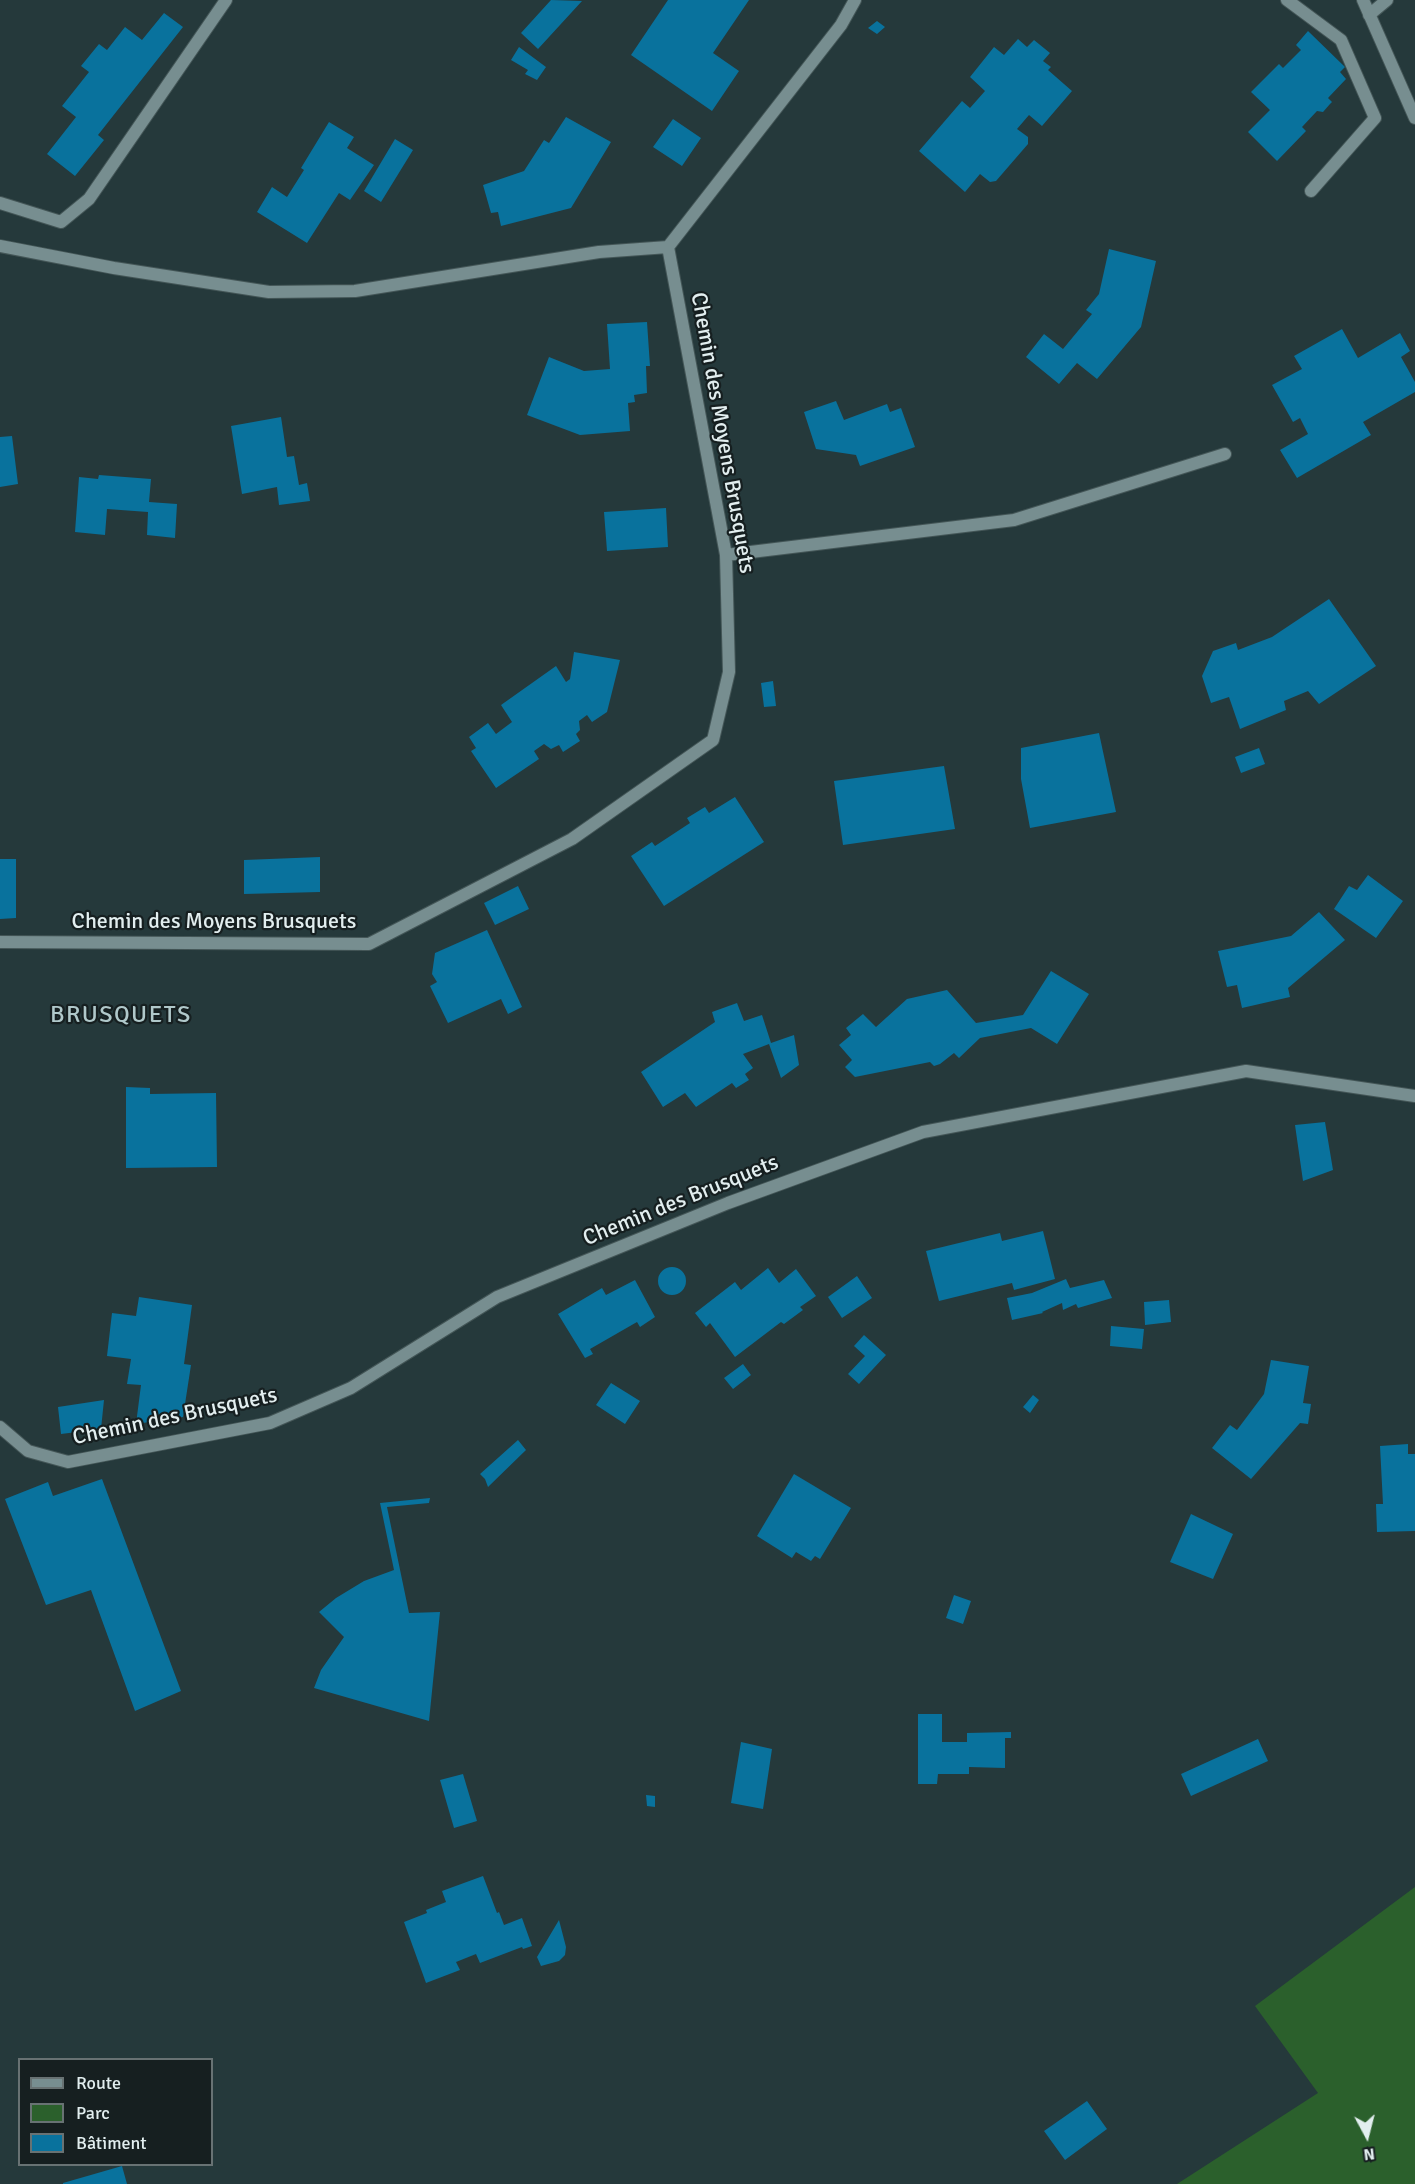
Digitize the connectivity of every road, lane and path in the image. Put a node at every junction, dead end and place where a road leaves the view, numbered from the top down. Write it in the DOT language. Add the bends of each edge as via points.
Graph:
graph roads {
  1 [pos="226,0"];
  2 [pos="855,0"];
  3 [pos="1287,0"];
  4 [pos="1363,0"];
  5 [pos="1387,0"];
  6 [pos="1370,15"];
  7 [pos="1415,118"];
  8 [pos="1311,191"];
  9 [pos="0,203"];
  10 [pos="0,246"];
  11 [pos="668,247"];
  12 [pos="1225,454"];
  13 [pos="726,555"];
  14 [pos="0,942"];
  15 [pos="1415,1096"];
  16 [pos="0,1427"];
  1 -- 9 [label="street" via="89,199 61,222"];
  2 -- 11 [label="street" via="841,25"];
  3 -- 8 [label="street" via="1341,40 1374,117"];
  4 -- 6 [label="street"];
  5 -- 6 [label="street"];
  6 -- 7 [label="street"];
  10 -- 11 [label="street" via="269,292 355,291 599,252"];
  11 -- 13 [label="street, Chemin des Moyens Brusquets"];
  12 -- 13 [label="street" via="1014,520"];
  13 -- 14 [label="street, Chemin des Moyens Brusquets" via="729,672 713,740 572,839 369,944"];
  15 -- 16 [label="street, Chemin des Brusquets" via="1246,1071 924,1132 728,1203 497,1297 351,1388 270,1423 68,1462 28,1451"];
}
